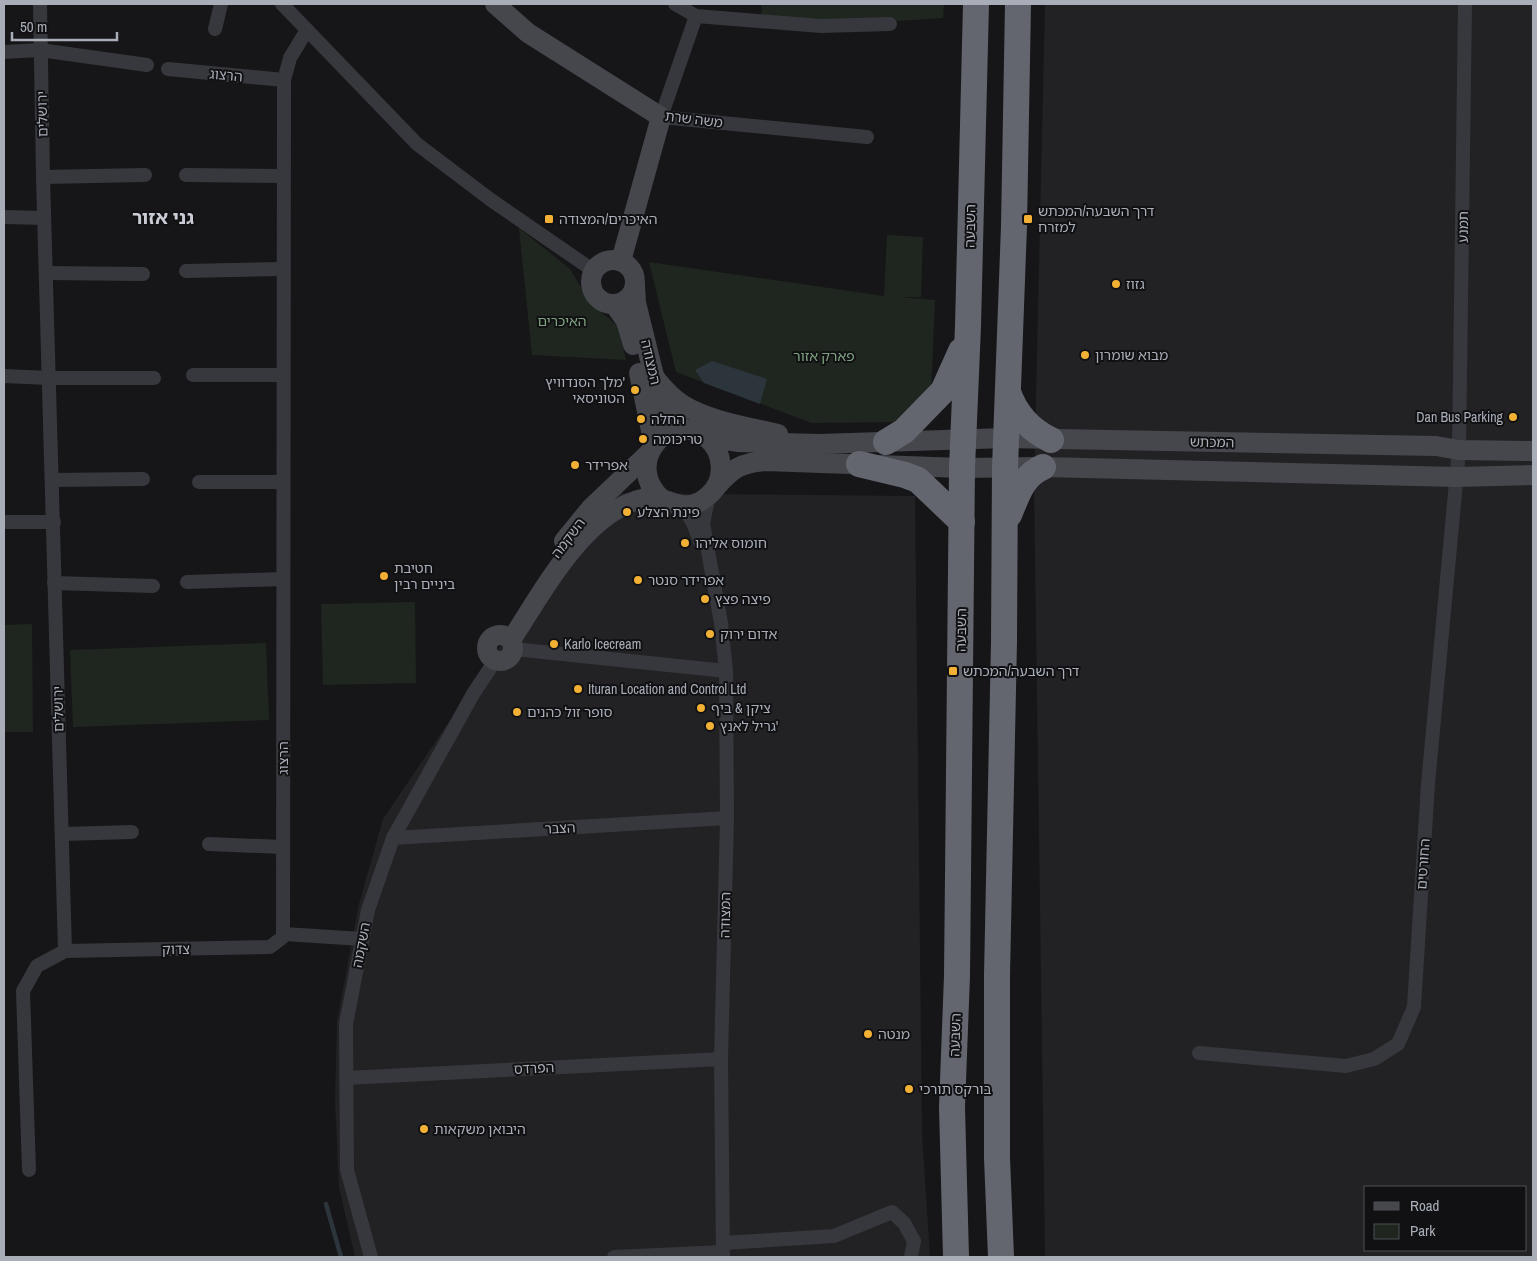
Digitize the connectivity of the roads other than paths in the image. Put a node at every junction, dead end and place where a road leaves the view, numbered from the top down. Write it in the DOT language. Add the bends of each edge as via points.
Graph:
graph roads {
  1 [pos="40,4"];
  2 [pos="221,4"];
  3 [pos="282,4"];
  4 [pos="495,4"];
  5 [pos="675,4"];
  6 [pos="976,4"];
  7 [pos="1018,4"];
  8 [pos="1465,4"];
  9 [pos="696,16"];
  10 [pos="890,24"];
  11 [pos="215,29"];
  12 [pos="307,30"];
  13 [pos="40,50"];
  14 [pos="4,52"];
  15 [pos="147,65"];
  16 [pos="168,70"];
  17 [pos="284,80"];
  18 [pos="661,117"];
  19 [pos="867,137"];
  20 [pos="145,175"];
  21 [pos="186,175"];
  22 [pos="283,176"];
  23 [pos="43,177"];
  24 [pos="4,218"];
  25 [pos="44,218"];
  26 [pos="621,261"];
  27 [pos="283,269"];
  28 [pos="186,271"];
  29 [pos="46,272"];
  30 [pos="594,272"];
  31 [pos="143,274"];
  32 [pos="635,286"];
  33 [pos="614,304"];
  34 [pos="968,326"];
  35 [pos="194,375"];
  36 [pos="283,375"];
  37 [pos="4,376"];
  38 [pos="49,378"];
  39 [pos="154,378"];
  40 [pos="655,378"];
  41 [pos="1007,391"];
  42 [pos="685,430"];
  43 [pos="706,437"];
  44 [pos="964,438"];
  45 [pos="1006,438"];
  46 [pos="1051,440"];
  47 [pos="886,442"];
  48 [pos="819,444"];
  49 [pos="651,449"];
  50 [pos="1459,450"];
  51 [pos="1533,451"];
  52 [pos="859,464"];
  53 [pos="1043,467"];
  54 [pos="962,468"];
  55 [pos="1005,468"];
  56 [pos="1533,475"];
  57 [pos="1457,477"];
  58 [pos="143,479"];
  59 [pos="52,480"];
  60 [pos="198,482"];
  61 [pos="283,482"];
  62 [pos="713,490"];
  63 [pos="669,502"];
  64 [pos="4,522"];
  65 [pos="54,522"];
  66 [pos="962,522"];
  67 [pos="1006,526"];
  68 [pos="712,573"];
  69 [pos="283,579"];
  70 [pos="188,582"];
  71 [pos="54,583"];
  72 [pos="153,586"];
  73 [pos="508,641"];
  74 [pos="494,660"];
  75 [pos="726,671"];
  76 [pos="727,818"];
  77 [pos="132,832"];
  78 [pos="63,834"];
  79 [pos="393,838"];
  80 [pos="210,844"];
  81 [pos="283,847"];
  82 [pos="283,935"];
  83 [pos="362,939"];
  84 [pos="65,951"];
  85 [pos="1199,1053"];
  86 [pos="721,1059"];
  87 [pos="346,1078"];
  88 [pos="29,1170"];
  89 [pos="723,1251"];
  90 [pos="371,1257"];
  91 [pos="614,1257"];
  92 [pos="911,1257"];
  93 [pos="956,1257"];
  94 [pos="1000,1257"];
  1 -- 13 [label="street, ירושלים"];
  2 -- 11 [label="street"];
  3 -- 12 [label="street"];
  4 -- 18 [label="street, משה שרת" via="528,33"];
  5 -- 9 [label="street"];
  6 -- 34 [label="highway, השבעה"];
  7 -- 41 [label="highway"];
  8 -- 50 [label="street, תמנע"];
  9 -- 10 [label="street" via="821,26"];
  9 -- 18 [label="street"];
  12 -- 17 [label="street, הרצוג" via="290,58"];
  12 -- 30 [label="street" via="417,144"];
  13 -- 14 [label="street"];
  13 -- 15 [label="street"];
  13 -- 23 [label="street, ירושלים"];
  16 -- 17 [label="street, הרצוג"];
  17 -- 22 [label="street, הרצוג"];
  18 -- 19 [label="street, משה שרת"];
  18 -- 26 [label="street"];
  20 -- 23 [label="street"];
  21 -- 22 [label="street"];
  22 -- 27 [label="street, הרצוג"];
  23 -- 25 [label="street, ירושלים"];
  24 -- 25 [label="street"];
  25 -- 29 [label="street, ירושלים"];
  26 -- 30 [label="street" via="605,261"];
  26 -- 32 [label="street" via="632,271"];
  27 -- 28 [label="street"];
  27 -- 36 [label="street, הרצוג"];
  29 -- 31 [label="street"];
  29 -- 38 [label="street, ירושלים"];
  30 -- 33 [label="street" via="591,279 594,293 606,303"];
  32 -- 33 [label="street" via="628,299"];
  32 -- 40 [label="street, המצודה" via="636,303"];
  33 -- 49 [label="street, המצודה" via="629,330 648,411"];
  34 -- 44 [label="highway, השבעה"];
  34 -- 47 [label="highway" via="943,391 904,431"];
  35 -- 36 [label="street"];
  36 -- 61 [label="street, הרצוג"];
  37 -- 38 [label="street"];
  38 -- 39 [label="street"];
  38 -- 59 [label="street, ירושלים"];
  40 -- 42 [label="street, המצודה" via="662,404"];
  40 -- 48 [label="street" via="672,397 696,412"];
  41 -- 45 [label="highway"];
  41 -- 46 [label="highway" via="1022,420"];
  42 -- 43 [label="street"];
  42 -- 49 [label="street" via="667,434"];
  43 -- 48 [label="street" via="737,442"];
  43 -- 62 [label="street" via="720,458 721,470"];
  44 -- 45 [label="street, המכתש"];
  44 -- 47 [label="street, המכתש"];
  44 -- 54 [label="highway, השבעה"];
  45 -- 46 [label="street, המכתש"];
  45 -- 55 [label="highway"];
  46 -- 50 [label="street, המכתש" via="1436,446"];
  47 -- 48 [label="street, המכתש"];
  49 -- 63 [label="street" via="646,465 648,478 654,491"];
  49 -- 73 [label="street, השקמה" via="575,526"];
  50 -- 51 [label="street, המכתש"];
  50 -- 57 [label="street"];
  52 -- 54 [label="street"];
  52 -- 62 [label="street" via="749,462 736,467"];
  52 -- 66 [label="highway" via="918,480"];
  53 -- 55 [label="street"];
  53 -- 57 [label="street"];
  53 -- 67 [label="highway" via="1032,474 1019,490"];
  54 -- 55 [label="street"];
  54 -- 66 [label="highway, השבעה"];
  55 -- 67 [label="highway"];
  56 -- 57 [label="street"];
  57 -- 85 [label="street, החורטים" via="1428,784 1414,1007 1398,1044 1374,1059 1346,1066"];
  58 -- 59 [label="street"];
  59 -- 65 [label="street, ירושלים"];
  60 -- 61 [label="street"];
  61 -- 69 [label="street, הרצוג"];
  62 -- 63 [label="street" via="698,503"];
  62 -- 68 [label="street, המצודה" via="703,522"];
  63 -- 68 [label="street, המצודה" via="685,510 690,517"];
  63 -- 73 [label="street, השקמה" via="652,497 622,506 590,531 560,565"];
  64 -- 65 [label="street"];
  65 -- 71 [label="street, ירושלים"];
  66 -- 93 [label="highway, השבעה" via="957,976 952,1106"];
  67 -- 94 [label="highway" via="997,975"];
  68 -- 75 [label="street, המצודה"];
  69 -- 70 [label="street"];
  69 -- 81 [label="street, הרצוג"];
  71 -- 72 [label="street"];
  71 -- 78 [label="street, ירושלים"];
  73 -- 74 [label="street" via="492,637 488,653"];
  73 -- 75 [label="street"];
  74 -- 79 [label="street, השקמה"];
  75 -- 76 [label="street, המצודה"];
  76 -- 79 [label="street, הצבר"];
  76 -- 86 [label="street, המצודה"];
  77 -- 78 [label="street"];
  78 -- 84 [label="street, ירושלים"];
  79 -- 83 [label="street, השקמה" via="368,910"];
  80 -- 81 [label="street"];
  81 -- 82 [label="street, הרצוג"];
  82 -- 83 [label="street"];
  82 -- 84 [label="street, צדוק" via="270,947"];
  83 -- 87 [label="street, השקמה" via="346,1024"];
  84 -- 88 [label="street" via="37,966 23,991"];
  86 -- 87 [label="street, הפרדס"];
  86 -- 89 [label="street, המצודה"];
  87 -- 90 [label="street, השקמה" via="347,1170"];
  89 -- 91 [label="street"];
  89 -- 92 [label="street" via="834,1236 892,1212 914,1241"];
}
